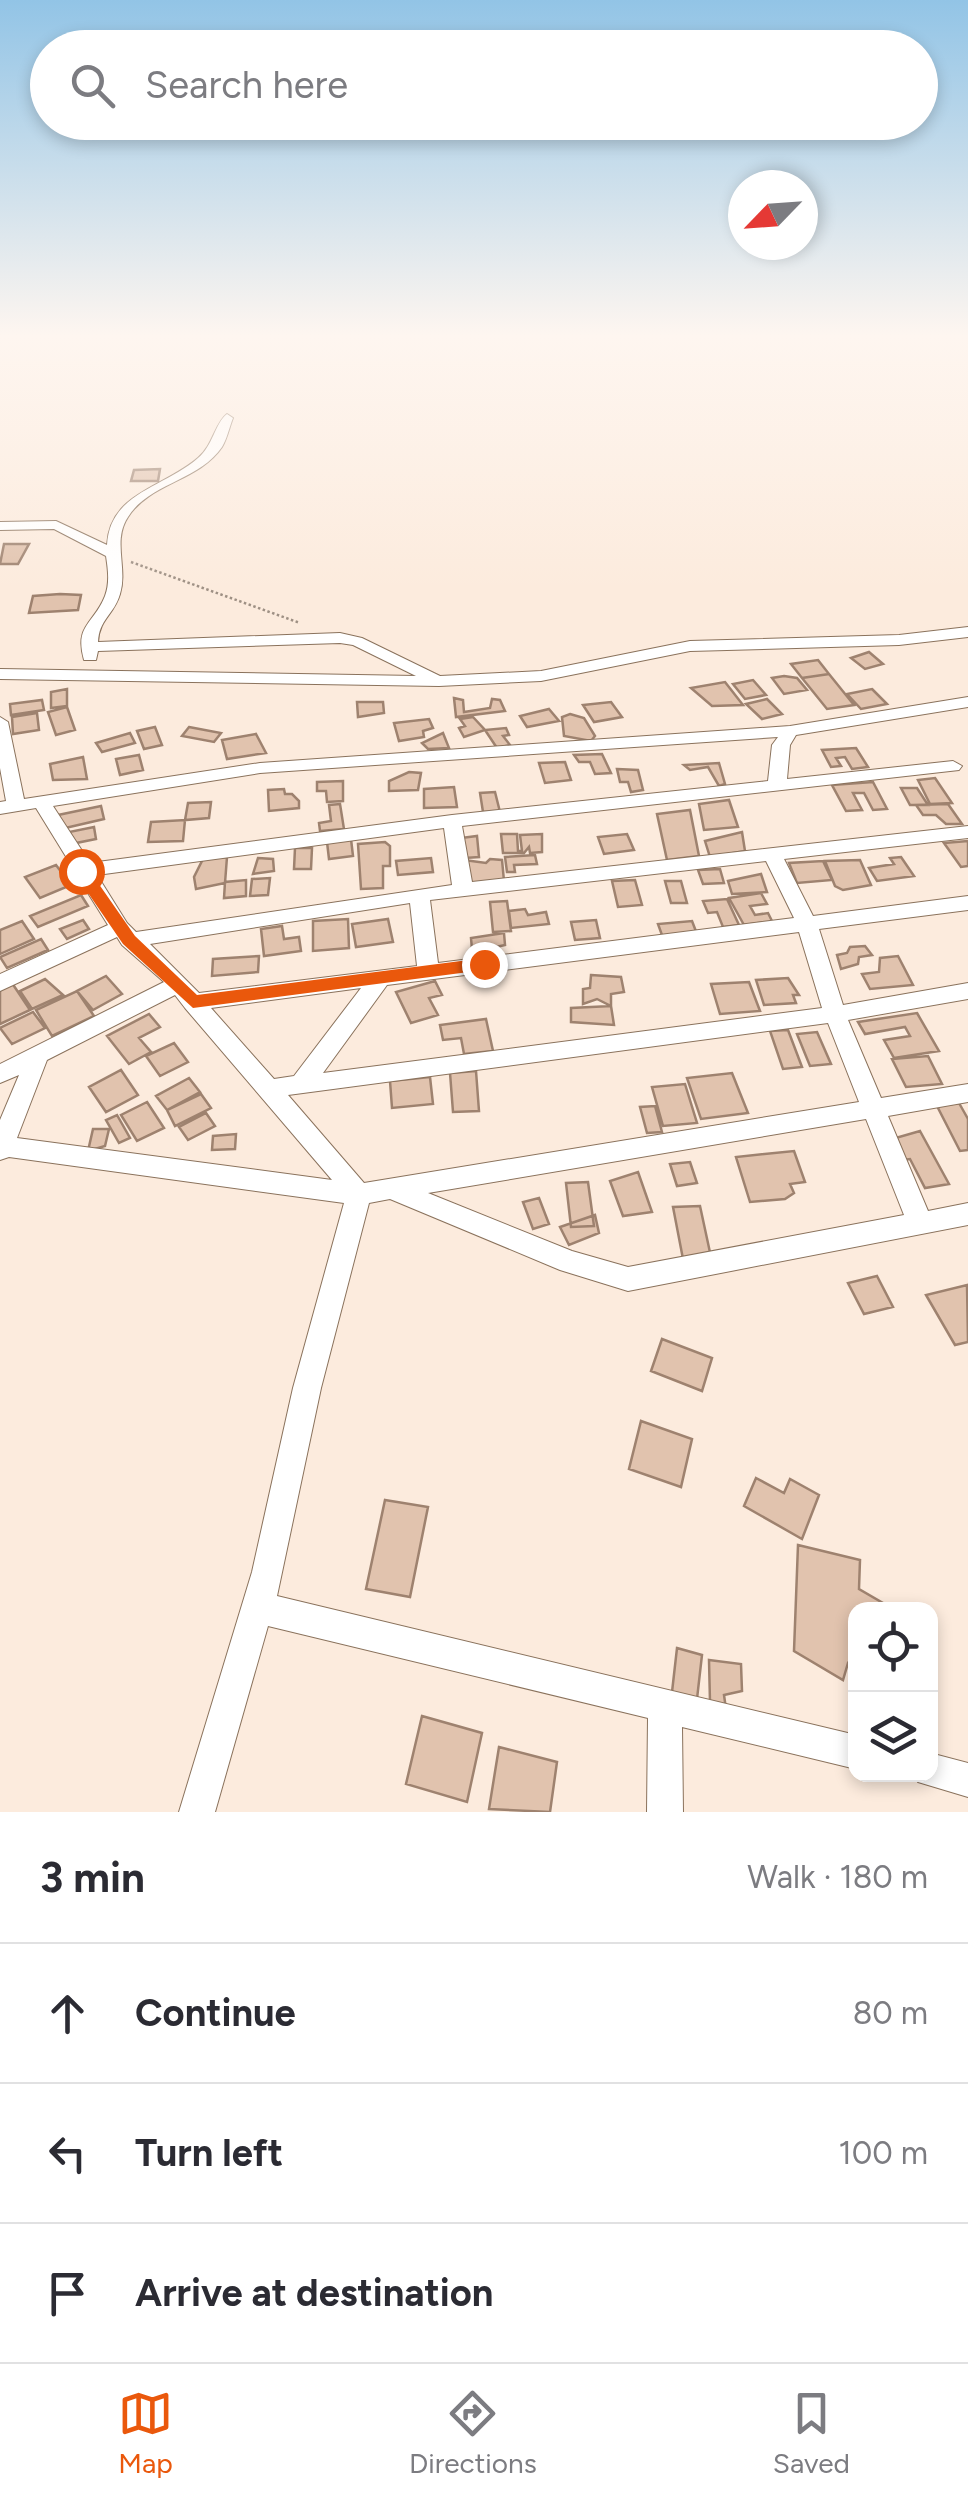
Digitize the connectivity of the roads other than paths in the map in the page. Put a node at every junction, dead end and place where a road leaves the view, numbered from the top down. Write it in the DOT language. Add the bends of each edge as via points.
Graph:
graph roads {
  1 [pos="225,420"];
  2 [pos="0,526"];
  3 [pos="113,554"];
  4 [pos="968,632"];
  5 [pos="89,646"];
  6 [pos="0,674"];
  7 [pos="90,677"];
  8 [pos="439,681"];
  9 [pos="968,702"];
  10 [pos="0,722"];
  11 [pos="790,731"];
  12 [pos="953,766"];
  13 [pos="778,785"];
  14 [pos="40,801"];
  15 [pos="8,807"];
  16 [pos="452,821"];
  17 [pos="968,832"];
  18 [pos="771,853"];
  19 [pos="81,871"];
  20 [pos="463,890"];
  21 [pos="419,895"];
  22 [pos="968,903"];
  23 [pos="807,924"];
  24 [pos="124,934"];
  25 [pos="428,972"];
  26 [pos="381,977"];
  27 [pos="0,983"];
  28 [pos="968,992"];
  29 [pos="186,993"];
  30 [pos="835,1014"];
  31 [pos="38,1055"];
  32 [pos="0,1074"];
  33 [pos="300,1084"];
  34 [pos="268,1089"];
  35 [pos="968,1093"];
  36 [pos="871,1109"];
  37 [pos="1,1148"];
  38 [pos="392,1189"];
  39 [pos="359,1194"];
  40 [pos="968,1214"];
  41 [pos="920,1223"];
  42 [pos="258,1606"];
  43 [pos="664,1706"];
  44 [pos="848,1750"];
  45 [pos="938,1772"];
  46 [pos="968,1780"];
  47 [pos="197,1812"];
  48 [pos="666,1812"];
  1 -- 3 [label="street" via="216,448 187,473 132,500 112,537"];
  2 -- 3 [label="street" via="56,524"];
  3 -- 5 [label="street" via="119,587 91,626"];
  4 -- 8 [label="street" via="690,646 541,676"];
  5 -- 7 [label="street"];
  5 -- 8 [label="street" via="340,638"];
  6 -- 7 [label="street"];
  7 -- 8 [label="street"];
  9 -- 11 [label="street"];
  10 -- 15 [label="street"];
  11 -- 13 [label="street" via="781,746"];
  11 -- 14 [label="street" via="260,768"];
  12 -- 13 [label="street"];
  13 -- 16 [label="street"];
  14 -- 15 [label="street"];
  14 -- 19 [label="street"];
  16 -- 19 [label="street"];
  16 -- 20 [label="street"];
  17 -- 18 [label="street"];
  18 -- 20 [label="street"];
  18 -- 23 [label="street"];
  19 -- 24 [label="street"];
  20 -- 21 [label="street"];
  21 -- 24 [label="street"];
  21 -- 25 [label="street"];
  22 -- 23 [label="street"];
  23 -- 25 [label="street"];
  23 -- 30 [label="street"];
  24 -- 27 [label="street"];
  24 -- 29 [label="street"];
  25 -- 26 [label="street"];
  26 -- 29 [label="street"];
  26 -- 33 [label="street"];
  28 -- 30 [label="street"];
  29 -- 31 [label="street"];
  29 -- 34 [label="street"];
  30 -- 33 [label="street"];
  30 -- 36 [label="street"];
  31 -- 32 [label="street"];
  31 -- 37 [label="street"];
  33 -- 34 [label="street"];
  34 -- 39 [label="street"];
  35 -- 36 [label="street"];
  36 -- 38 [label="street"];
  36 -- 41 [label="street"];
  37 -- 39 [label="street"];
  38 -- 39 [label="street"];
  38 -- 41 [label="street" via="569,1262 628,1279"];
  39 -- 42 [label="street"];
  40 -- 41 [label="street"];
  42 -- 43 [label="street"];
  42 -- 47 [label="street"];
  43 -- 44 [label="street"];
  43 -- 48 [label="street"];
  45 -- 46 [label="street"];
}
